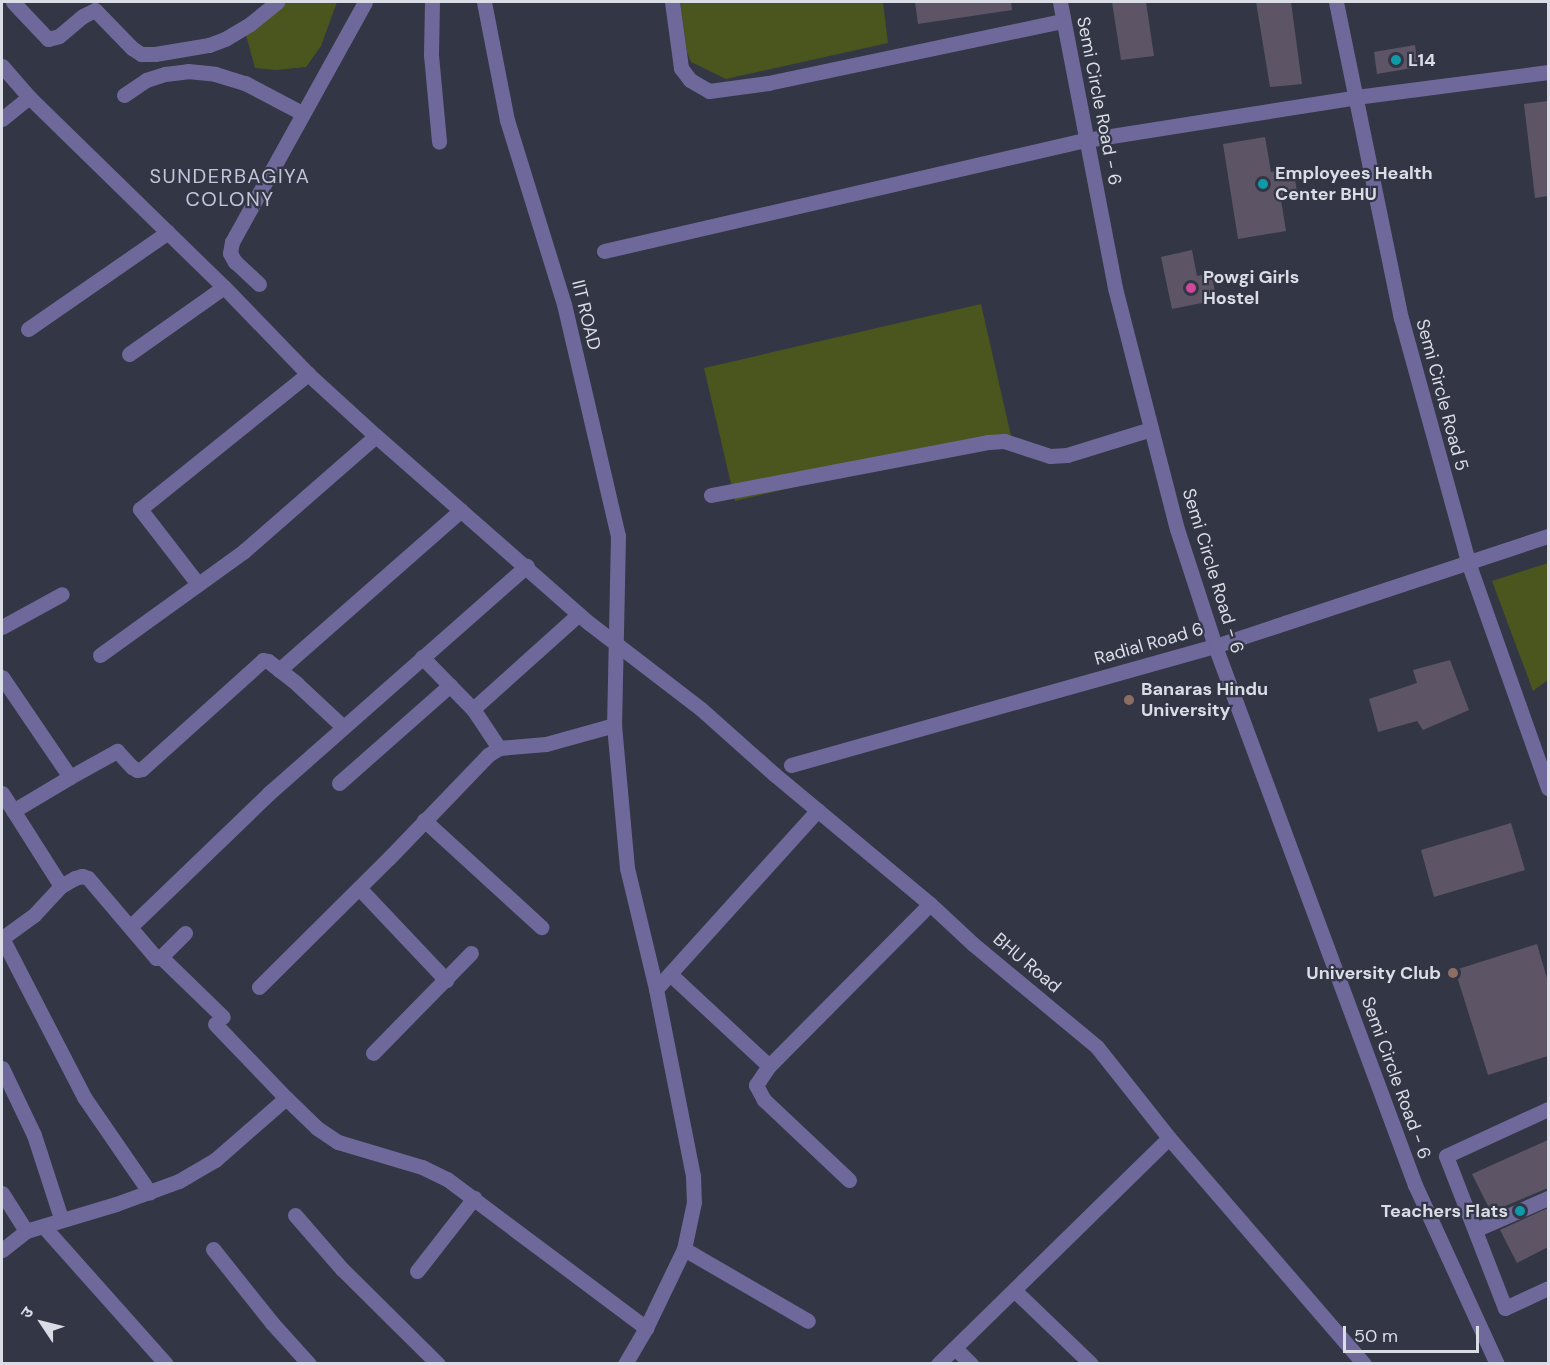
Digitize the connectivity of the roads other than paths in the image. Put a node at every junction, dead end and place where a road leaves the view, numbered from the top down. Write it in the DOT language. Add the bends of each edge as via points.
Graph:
graph roads {
  1 [pos="13,2"];
  2 [pos="277,2"];
  3 [pos="365,2"];
  4 [pos="432,2"];
  5 [pos="484,2"];
  6 [pos="672,2"];
  7 [pos="1060,2"];
  8 [pos="1336,2"];
  9 [pos="1063,21"];
  10 [pos="2,66"];
  11 [pos="1548,72"];
  12 [pos="124,95"];
  13 [pos="29,97"];
  14 [pos="1356,98"];
  15 [pos="302,113"];
  16 [pos="2,119"];
  17 [pos="1086,140"];
  18 [pos="439,142"];
  19 [pos="168,232"];
  20 [pos="604,251"];
  21 [pos="260,284"];
  22 [pos="224,287"];
  23 [pos="28,328"];
  24 [pos="129,354"];
  25 [pos="308,374"];
  26 [pos="1151,429"];
  27 [pos="376,436"];
  28 [pos="711,495"];
  29 [pos="461,510"];
  30 [pos="1548,536"];
  31 [pos="1468,562"];
  32 [pos="527,566"];
  33 [pos="198,584"];
  34 [pos="62,594"];
  35 [pos="579,614"];
  36 [pos="2,627"];
  37 [pos="615,642"];
  38 [pos="1215,646"];
  39 [pos="100,655"];
  40 [pos="422,657"];
  41 [pos="279,670"];
  42 [pos="2,677"];
  43 [pos="450,685"];
  44 [pos="473,709"];
  45 [pos="614,725"];
  46 [pos="342,726"];
  47 [pos="499,748"];
  48 [pos="791,765"];
  49 [pos="70,777"];
  50 [pos="339,783"];
  51 [pos="1548,788"];
  52 [pos="2,793"];
  53 [pos="819,810"];
  54 [pos="13,811"];
  55 [pos="424,820"];
  56 [pos="61,886"];
  57 [pos="359,888"];
  58 [pos="930,904"];
  59 [pos="130,927"];
  60 [pos="541,927"];
  61 [pos="185,933"];
  62 [pos="471,953"];
  63 [pos="161,957"];
  64 [pos="670,975"];
  65 [pos="446,980"];
  66 [pos="259,987"];
  67 [pos="656,989"];
  68 [pos="373,1053"];
  69 [pos="769,1066"];
  70 [pos="2,1068"];
  71 [pos="286,1098"];
  72 [pos="1548,1108"];
  73 [pos="1169,1138"];
  74 [pos="849,1180"];
  75 [pos="150,1192"];
  76 [pos="2,1193"];
  77 [pos="474,1198"];
  78 [pos="1548,1198"];
  79 [pos="295,1215"];
  80 [pos="61,1218"];
  81 [pos="44,1227"];
  82 [pos="1475,1230"];
  83 [pos="26,1231"];
  84 [pos="213,1249"];
  85 [pos="684,1249"];
  86 [pos="2,1250"];
  87 [pos="417,1271"];
  88 [pos="1548,1288"];
  89 [pos="1015,1291"];
  90 [pos="808,1321"];
  91 [pos="646,1328"];
  92 [pos="955,1348"];
  93 [pos="166,1364"];
  94 [pos="309,1364"];
  95 [pos="438,1364"];
  96 [pos="625,1364"];
  97 [pos="938,1364"];
  98 [pos="971,1364"];
  99 [pos="1091,1364"];
  100 [pos="1364,1364"];
  101 [pos="1497,1364"];
  1 -- 2 [label="street" via="48,39 59,36 95,10 141,54 209,45 225,39"];
  3 -- 15 [label="street"];
  4 -- 18 [label="street" via="431,55"];
  5 -- 37 [label="street, IIT ROAD" via="507,120 564,304 618,536"];
  6 -- 9 [label="street" via="681,68 690,80 709,91 768,83"];
  7 -- 9 [label="street, Semi Circle Road - 6"];
  8 -- 14 [label="street, Semi Circle Road 5"];
  9 -- 17 [label="street, Semi Circle Road - 6"];
  10 -- 13 [label="street, BHU Road"];
  11 -- 14 [label="street"];
  12 -- 15 [label="street" via="165,74 215,74 245,83"];
  13 -- 16 [label="street"];
  13 -- 19 [label="street, BHU Road"];
  14 -- 17 [label="street"];
  14 -- 31 [label="street, Semi Circle Road 5" via="1401,318"];
  15 -- 21 [label="street" via="232,242 230,253 235,262"];
  17 -- 20 [label="street"];
  17 -- 26 [label="street, Semi Circle Road - 6" via="1115,288"];
  19 -- 22 [label="street, BHU Road"];
  19 -- 23 [label="street"];
  22 -- 24 [label="street"];
  22 -- 25 [label="street, BHU Road"];
  25 -- 27 [label="street, BHU Road"];
  25 -- 33 [label="street" via="140,509"];
  26 -- 28 [label="street" via="1067,455 1050,456 1004,441 988,442"];
  26 -- 38 [label="street, Semi Circle Road - 6" via="1177,529"];
  27 -- 29 [label="street, BHU Road"];
  27 -- 33 [label="street" via="244,551"];
  29 -- 32 [label="street, BHU Road"];
  29 -- 41 [label="street"];
  30 -- 31 [label="street, Radial Road 6"];
  31 -- 38 [label="street, Radial Road 6"];
  31 -- 51 [label="street, Semi Circle Road 5"];
  32 -- 35 [label="street, BHU Road"];
  32 -- 40 [label="street"];
  33 -- 39 [label="street"];
  34 -- 36 [label="street"];
  35 -- 37 [label="street, BHU Road"];
  35 -- 44 [label="street"];
  37 -- 45 [label="street, IIT ROAD"];
  37 -- 53 [label="street, BHU Road"];
  38 -- 48 [label="street, Radial Road 6"];
  38 -- 101 [label="street, Semi Circle Road - 6" via="1415,1185"];
  40 -- 43 [label="street"];
  40 -- 46 [label="street"];
  41 -- 46 [label="street"];
  41 -- 49 [label="street" via="268,661 258,663 142,769 132,767 117,751"];
  42 -- 49 [label="street"];
  43 -- 44 [label="street"];
  43 -- 50 [label="street"];
  44 -- 47 [label="street"];
  45 -- 47 [label="street" via="546,744"];
  45 -- 67 [label="street, IIT ROAD" via="627,868"];
  46 -- 59 [label="street"];
  47 -- 55 [label="street"];
  49 -- 54 [label="street"];
  52 -- 54 [label="street"];
  53 -- 58 [label="street, BHU Road"];
  53 -- 64 [label="street"];
  54 -- 56 [label="street"];
  55 -- 57 [label="street"];
  55 -- 60 [label="street"];
  56 -- 59 [label="street" via="75,878 88,878"];
  56 -- 75 [label="street" via="34,915 2,938 84,1097"];
  57 -- 65 [label="street"];
  57 -- 66 [label="street"];
  58 -- 69 [label="street"];
  58 -- 73 [label="street, BHU Road" via="1097,1047"];
  59 -- 63 [label="street" via="152,955"];
  61 -- 63 [label="street"];
  62 -- 65 [label="street"];
  63 -- 71 [label="street"];
  64 -- 67 [label="street"];
  64 -- 69 [label="street"];
  65 -- 68 [label="street"];
  67 -- 85 [label="street, IIT ROAD" via="693,1176 694,1202"];
  69 -- 74 [label="street" via="756,1085 764,1100"];
  70 -- 80 [label="street" via="34,1135"];
  71 -- 75 [label="street" via="214,1160 179,1181"];
  71 -- 77 [label="street" via="338,1142 422,1167"];
  72 -- 82 [label="street" via="1446,1156"];
  73 -- 89 [label="street"];
  73 -- 100 [label="street, BHU Road"];
  75 -- 80 [label="street"];
  76 -- 83 [label="street"];
  77 -- 87 [label="street"];
  77 -- 91 [label="street"];
  78 -- 82 [label="street"];
  79 -- 95 [label="street" via="342,1269"];
  80 -- 81 [label="street"];
  81 -- 83 [label="street"];
  81 -- 93 [label="street"];
  82 -- 88 [label="street" via="1505,1308"];
  83 -- 86 [label="street"];
  84 -- 94 [label="street"];
  85 -- 90 [label="street"];
  85 -- 91 [label="street, IIT ROAD"];
  89 -- 92 [label="street"];
  89 -- 99 [label="street"];
  91 -- 96 [label="street, IIT ROAD"];
  92 -- 97 [label="street"];
  92 -- 98 [label="street"];
}
